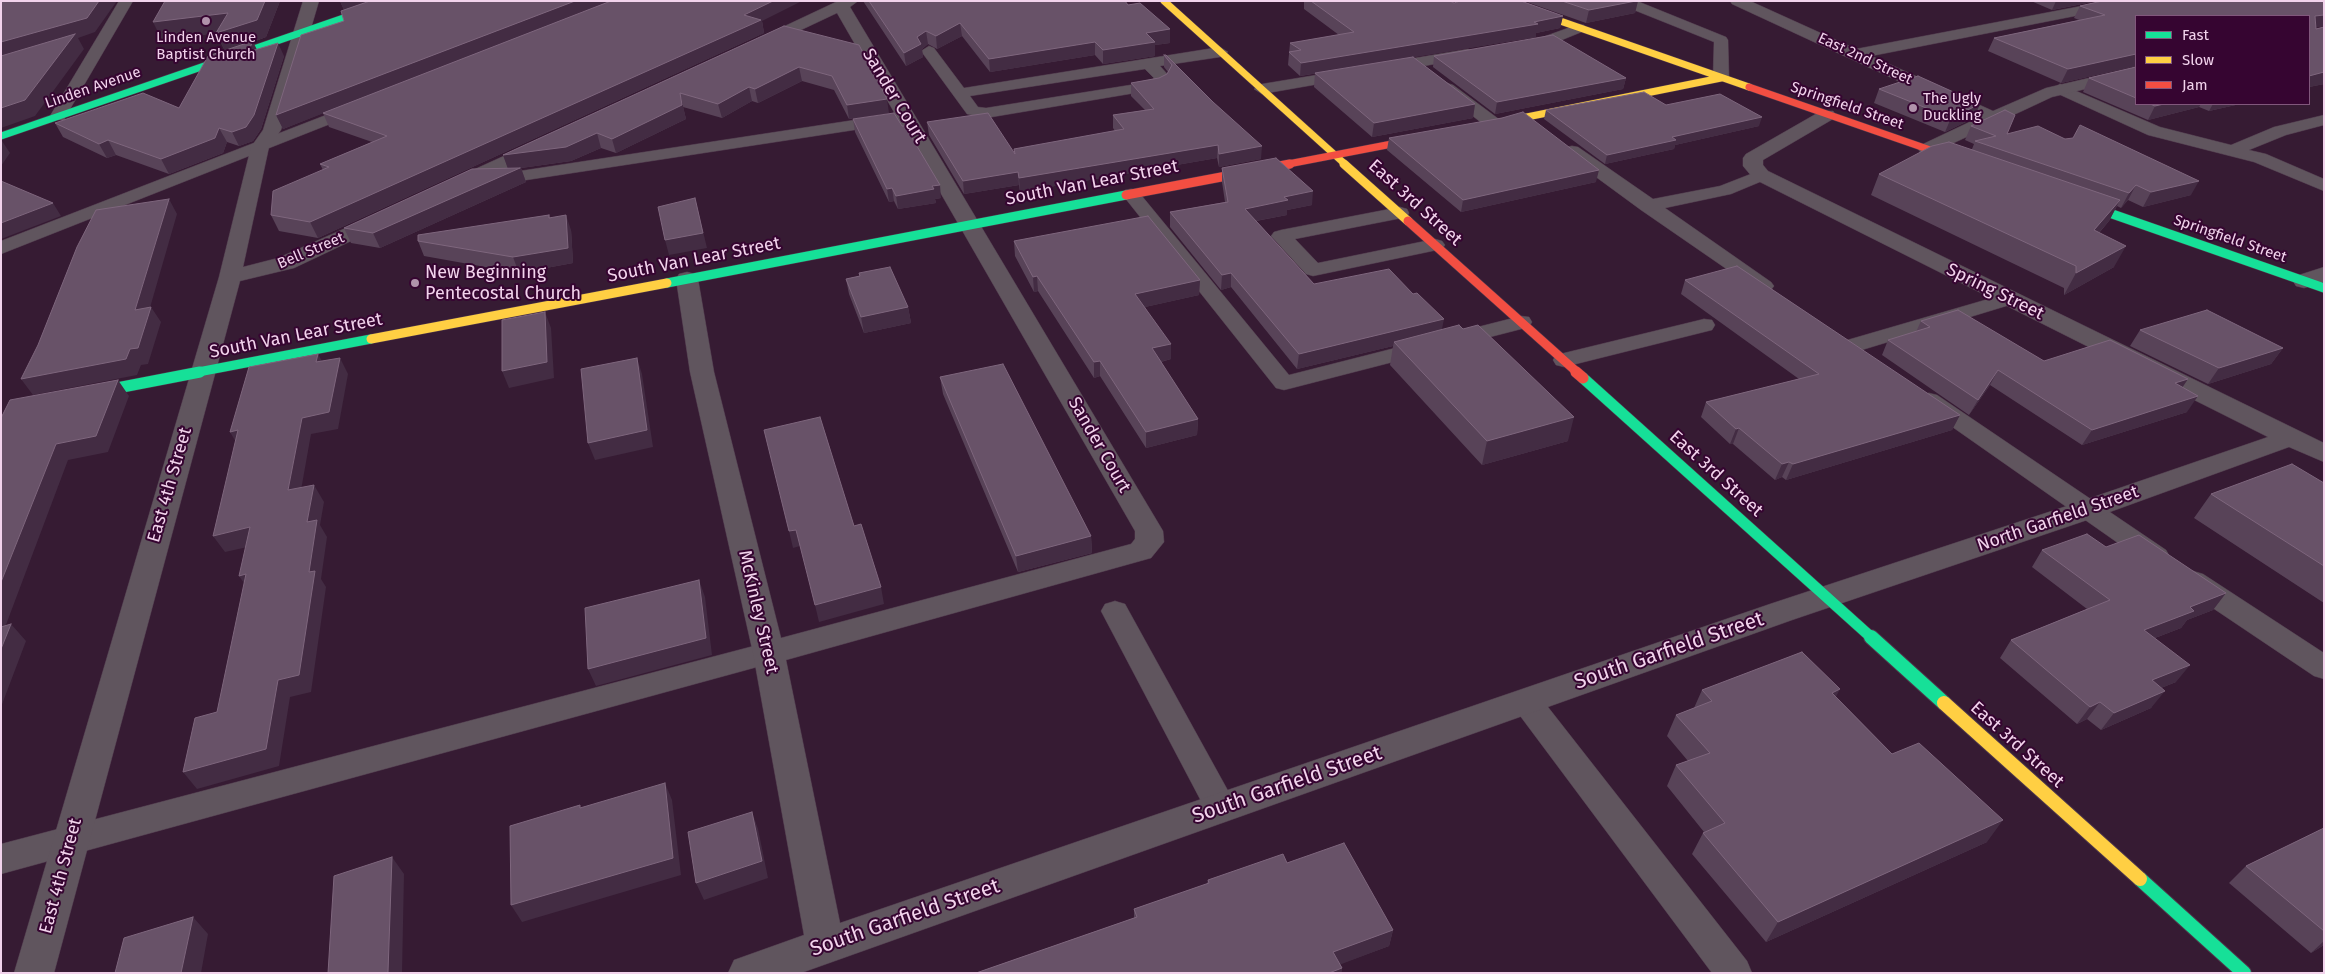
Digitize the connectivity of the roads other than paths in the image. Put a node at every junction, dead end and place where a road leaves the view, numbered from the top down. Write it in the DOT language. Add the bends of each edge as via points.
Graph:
graph roads {
  1 [pos="126,1"];
  2 [pos="311,1"];
  3 [pos="393,1"];
  4 [pos="1164,1"];
  5 [pos="1503,1"];
  6 [pos="1624,1"];
  7 [pos="1770,1"];
  8 [pos="2131,1"];
  9 [pos="1741,3"];
  10 [pos="846,4"];
  11 [pos="1579,28"];
  12 [pos="302,34"];
  13 [pos="105,36"];
  14 [pos="85,42"];
  15 [pos="1509,48"];
  16 [pos="930,51"];
  17 [pos="743,52"];
  18 [pos="1220,52"];
  19 [pos="1481,52"];
  20 [pos="1856,54"];
  21 [pos="1148,63"];
  22 [pos="1415,63"];
  23 [pos="2135,72"];
  24 [pos="1721,78"];
  25 [pos="1262,89"];
  26 [pos="2060,89"];
  27 [pos="961,94"];
  28 [pos="370,103"];
  29 [pos="1827,115"];
  30 [pos="58,116"];
  31 [pos="907,117"];
  32 [pos="1526,117"];
  33 [pos="1992,118"];
  34 [pos="2324,120"];
  35 [pos="1494,124"];
  36 [pos="1475,127"];
  37 [pos="1438,135"];
  38 [pos="1,136"];
  39 [pos="554,139"];
  40 [pos="260,147"];
  41 [pos="1928,149"];
  42 [pos="2232,150"];
  43 [pos="1335,155"];
  44 [pos="1975,166"];
  45 [pos="1761,175"];
  46 [pos="472,177"];
  47 [pos="2324,186"];
  48 [pos="446,190"];
  49 [pos="1131,194"];
  50 [pos="2069,199"];
  51 [pos="1648,206"];
  52 [pos="1400,213"];
  53 [pos="393,214"];
  54 [pos="971,224"];
  55 [pos="1435,245"];
  56 [pos="1,248"];
  57 [pos="230,278"];
  58 [pos="687,279"];
  59 [pos="2317,281"];
  60 [pos="1779,296"];
  61 [pos="2009,299"];
  62 [pos="1521,322"];
  63 [pos="1704,325"];
  64 [pos="1564,360"];
  65 [pos="1876,363"];
  66 [pos="202,372"];
  67 [pos="1909,386"];
  68 [pos="78,396"];
  69 [pos="2290,438"];
  70 [pos="2324,454"];
  71 [pos="2086,510"];
  72 [pos="1825,596"];
  73 [pos="1115,611"];
  74 [pos="769,653"];
  75 [pos="2324,668"];
  76 [pos="1526,701"];
  77 [pos="1220,808"];
  78 [pos="71,840"];
  79 [pos="1,859"];
  80 [pos="825,946"];
  81 [pos="34,973"];
  82 [pos="748,973"];
  83 [pos="1734,973"];
  84 [pos="2244,973"];
  1 -- 13 [label="lane"];
  2 -- 12 [label="street, East 4th Street"];
  3 -- 12 [label="street, Linden Avenue"];
  4 -- 18 [label="street, East 3rd Street"];
  5 -- 11 [label="street, Springfield Street"];
  6 -- 24 [label="lane" via="1721,40"];
  7 -- 9 [label="street"];
  8 -- 20 [label="lane"];
  9 -- 20 [label="street, East 2nd Street"];
  10 -- 17 [label="street"];
  10 -- 31 [label="street, Sander Court"];
  11 -- 15 [label="lane" via="1547,41"];
  11 -- 24 [label="street, Springfield Street"];
  12 -- 30 [label="street, Linden Avenue"];
  12 -- 40 [label="street, East 4th Street" via="272,130"];
  13 -- 14 [label="lane"];
  13 -- 30 [label="lane"];
  16 -- 27 [label="lane"];
  18 -- 21 [label="lane"];
  18 -- 25 [label="street, East 3rd Street"];
  19 -- 22 [label="lane"];
  20 -- 33 [label="street, East 2nd Street"];
  21 -- 27 [label="lane"];
  21 -- 27 [label="lane" via="1162,77 1153,86 1002,112 973,111"];
  22 -- 25 [label="lane"];
  22 -- 35 [label="lane"];
  23 -- 26 [label="street"];
  24 -- 29 [label="street, Springfield Street"];
  24 -- 32 [label="street"];
  25 -- 43 [label="street, East 3rd Street"];
  26 -- 33 [label="street"];
  26 -- 42 [label="lane" via="2154,131"];
  28 -- 40 [label="lane"];
  29 -- 41 [label="street, Springfield Street"];
  29 -- 45 [label="street" via="1753,158 1753,166"];
  30 -- 38 [label="street, Linden Avenue"];
  31 -- 46 [label="lane" via="520,176"];
  31 -- 54 [label="street, Sander Court"];
  32 -- 35 [label="street"];
  32 -- 51 [label="lane"];
  33 -- 41 [label="street"];
  34 -- 42 [label="lane" via="2280,131"];
  35 -- 36 [label="street"];
  37 -- 43 [label="street, South Van Lear Street"];
  39 -- 46 [label="street"];
  40 -- 56 [label="lane"];
  40 -- 57 [label="street, East 4th Street"];
  41 -- 44 [label="street, Springfield Street"];
  42 -- 47 [label="lane" via="2260,158"];
  43 -- 49 [label="street, South Van Lear Street"];
  43 -- 52 [label="street, East 3rd Street"];
  45 -- 51 [label="lane" via="1725,190"];
  45 -- 61 [label="street, Spring Street"];
  46 -- 48 [label="street"];
  49 -- 54 [label="street, South Van Lear Street"];
  49 -- 62 [label="lane" via="1284,383"];
  50 -- 59 [label="street, Springfield Street"];
  51 -- 60 [label="lane"];
  52 -- 55 [label="street, East 3rd Street"];
  52 -- 55 [label="lane" via="1281,236 1313,270"];
  53 -- 57 [label="street, Bell Street" via="286,263"];
  54 -- 58 [label="street, South Van Lear Street"];
  54 -- 74 [label="street, Sander Court" via="1149,531 1150,542 1141,551"];
  55 -- 62 [label="street, East 3rd Street"];
  57 -- 66 [label="street, East 4th Street"];
  58 -- 66 [label="street, South Van Lear Street"];
  58 -- 74 [label="street, McKinley Street" via="702,372"];
  61 -- 65 [label="lane" via="1844,340"];
  61 -- 69 [label="street, Spring Street"];
  62 -- 64 [label="street, East 3rd Street"];
  63 -- 64 [label="lane"];
  64 -- 72 [label="street, East 3rd Street"];
  66 -- 68 [label="street, South Van Lear Street"];
  66 -- 78 [label="street, East 4th Street"];
  67 -- 71 [label="lane"];
  69 -- 70 [label="street, Spring Street"];
  69 -- 71 [label="street, North Garfield Street"];
  71 -- 72 [label="street, North Garfield Street"];
  71 -- 75 [label="lane"];
  72 -- 76 [label="street, South Garfield Street"];
  72 -- 84 [label="street, East 3rd Street"];
  73 -- 77 [label="lane"];
  74 -- 78 [label="lane"];
  74 -- 80 [label="street, McKinley Street"];
  76 -- 77 [label="street, South Garfield Street"];
  76 -- 83 [label="lane"];
  77 -- 80 [label="street, South Garfield Street"];
  78 -- 79 [label="lane"];
  78 -- 81 [label="street, East 4th Street"];
  80 -- 82 [label="street, South Garfield Street"];
}
